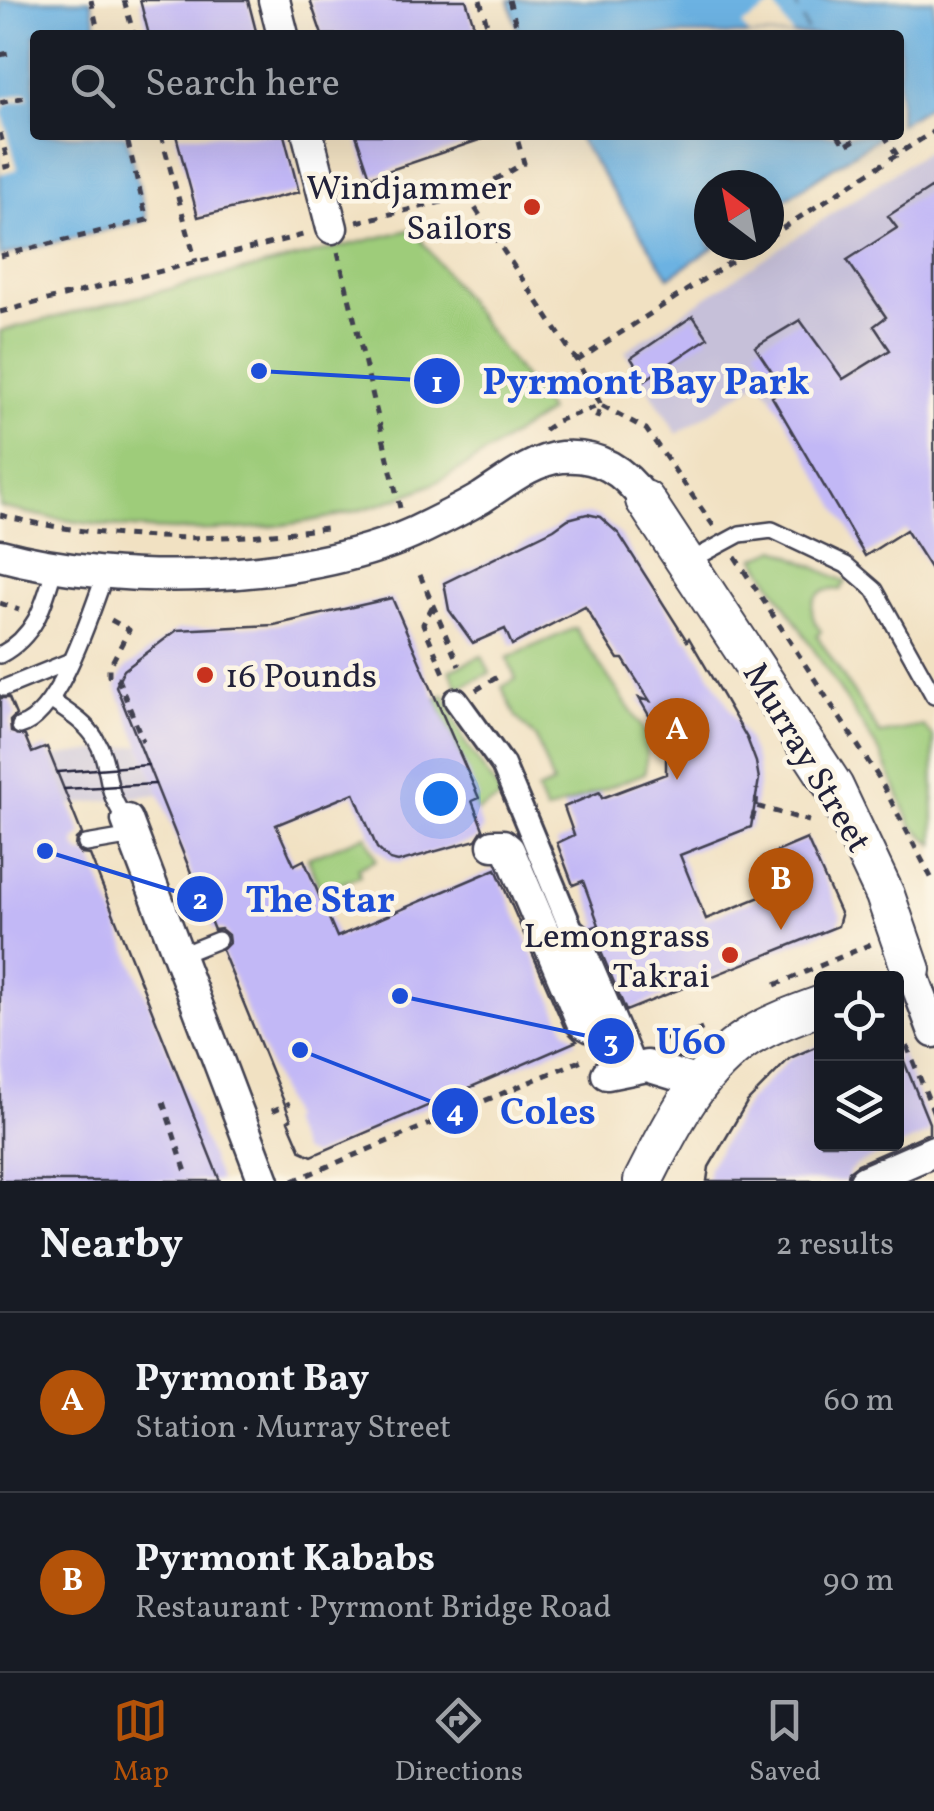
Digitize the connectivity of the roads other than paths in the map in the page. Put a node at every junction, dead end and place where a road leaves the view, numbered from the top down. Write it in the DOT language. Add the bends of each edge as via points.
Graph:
graph roads {
  1 [pos="274,0"];
  2 [pos="282,30"];
  3 [pos="309,140"];
  4 [pos="332,228"];
  5 [pos="645,500"];
  6 [pos="0,555"];
  7 [pos="688,562"];
  8 [pos="55,566"];
  9 [pos="106,572"];
  10 [pos="0,655"];
  11 [pos="68,662"];
  12 [pos="4,688"];
  13 [pos="454,696"];
  14 [pos="934,696"];
  15 [pos="52,700"];
  16 [pos="20,726"];
  17 [pos="130,828"];
  18 [pos="86,844"];
  19 [pos="493,844"];
  20 [pos="574,936"];
  21 [pos="218,940"];
  22 [pos="178,956"];
  23 [pos="917,973"];
  24 [pos="814,1009"];
  25 [pos="920,1037"];
  26 [pos="619,1062"];
  27 [pos="699,1082"];
  28 [pos="934,1151"];
  29 [pos="264,1181"];
  30 [pos="643,1181"];
  31 [pos="866,1181"];
  1 -- 2 [label="street"];
  3 -- 4 [label="street"];
  5 -- 7 [label="street, Murray Street"];
  5 -- 9 [label="street" via="614,467 561,457 531,466 460,510 404,522 318,561 168,575"];
  6 -- 8 [label="street"];
  7 -- 14 [label="lane" via="751,531 782,532 857,572"];
  7 -- 23 [label="street, Murray Street" via="834,787"];
  8 -- 9 [label="street"];
  8 -- 10 [label="lane" via="37,622"];
  9 -- 11 [label="lane"];
  11 -- 12 [label="lane"];
  11 -- 15 [label="lane"];
  13 -- 20 [label="street" via="512,784"];
  15 -- 16 [label="lane"];
  15 -- 17 [label="lane" via="97,741 113,804"];
  17 -- 18 [label="lane"];
  17 -- 22 [label="street"];
  19 -- 26 [label="street" via="509,850 582,1022"];
  20 -- 26 [label="street"];
  21 -- 22 [label="lane"];
  22 -- 29 [label="street"];
  23 -- 25 [label="street, Murray Street"];
  24 -- 27 [label="street" via="748,1038"];
  26 -- 27 [label="street"];
  27 -- 30 [label="street"];
  28 -- 31 [label="street"];
}
